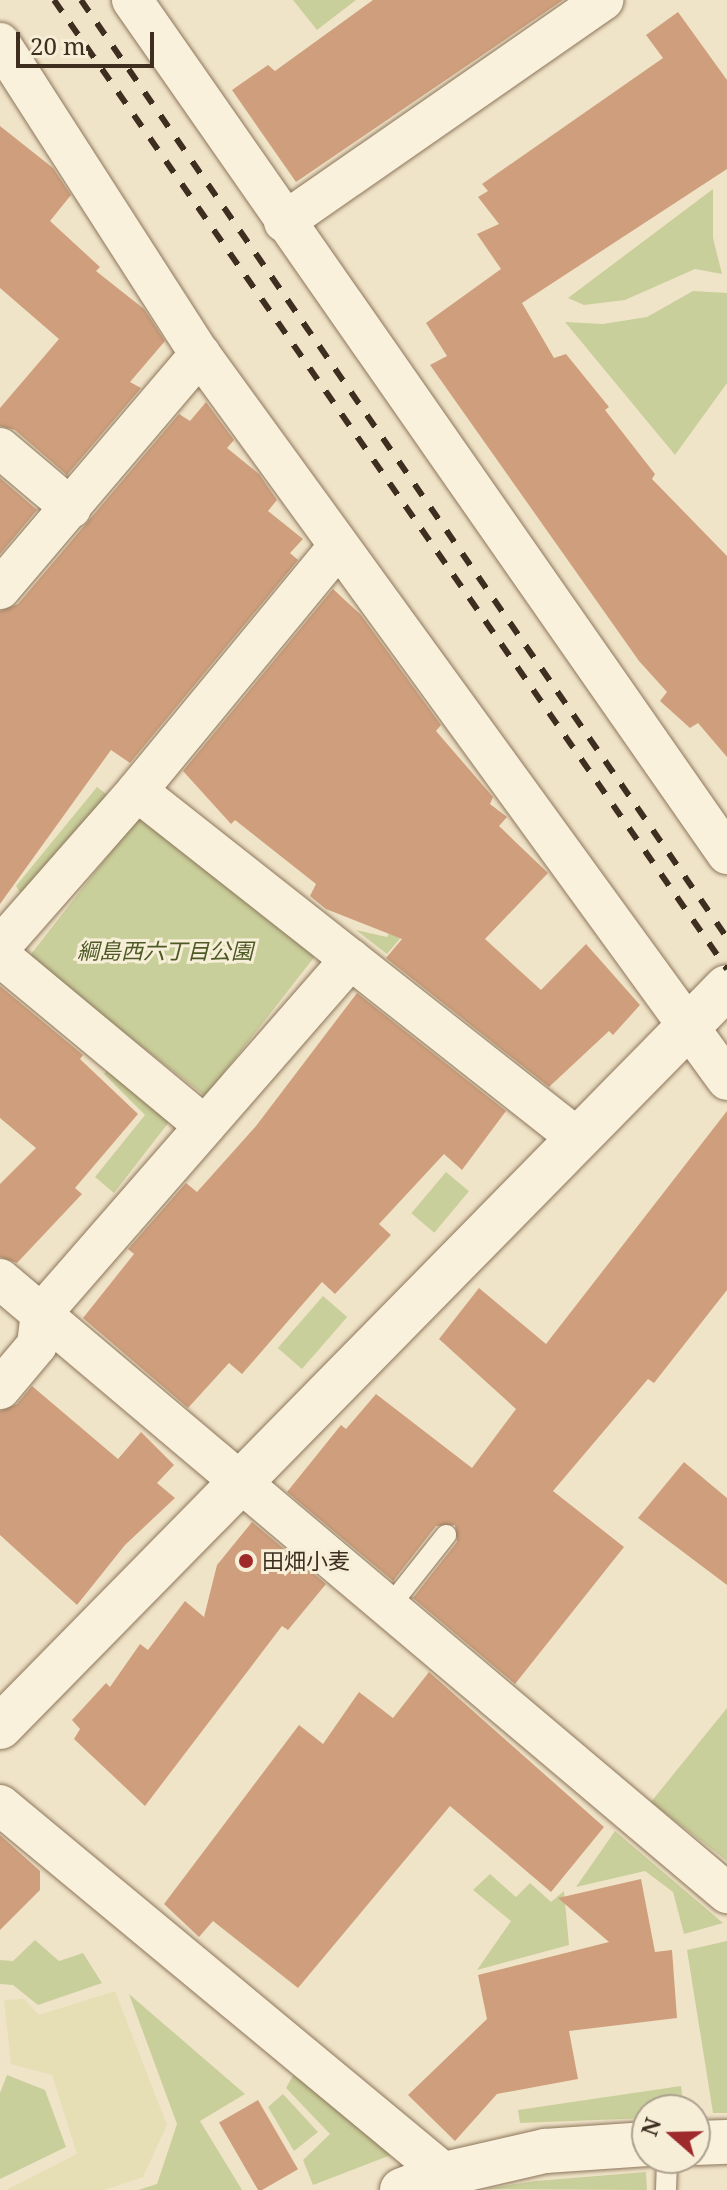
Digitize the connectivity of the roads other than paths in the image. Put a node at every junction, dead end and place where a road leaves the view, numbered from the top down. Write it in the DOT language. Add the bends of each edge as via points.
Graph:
graph roads {
  1 [pos="132,0"];
  2 [pos="603,0"];
  3 [pos="2,51"];
  4 [pos="284,222"];
  5 [pos="200,354"];
  6 [pos="0,448"];
  7 [pos="71,508"];
  8 [pos="338,547"];
  9 [pos="0,589"];
  10 [pos="137,791"];
  11 [pos="727,854"];
  12 [pos="0,947"];
  13 [pos="0,956"];
  14 [pos="351,959"];
  15 [pos="727,987"];
  16 [pos="688,1024"];
  17 [pos="727,1080"];
  18 [pos="205,1126"];
  19 [pos="576,1137"];
  20 [pos="0,1279"];
  21 [pos="41,1314"];
  22 [pos="0,1389"];
  23 [pos="243,1485"];
  24 [pos="446,1535"];
  25 [pos="389,1607"];
  26 [pos="0,1727"];
  27 [pos="0,1805"];
  28 [pos="727,1893"];
  29 [pos="631,2145"];
  30 [pos="445,2174"];
  31 [pos="402,2190"];
  1 -- 4 [label="street"];
  2 -- 4 [label="street"];
  3 -- 5 [label="street"];
  4 -- 11 [label="street"];
  5 -- 7 [label="street"];
  5 -- 8 [label="street"];
  6 -- 7 [label="street"];
  7 -- 9 [label="street"];
  8 -- 10 [label="street"];
  8 -- 16 [label="street"];
  10 -- 12 [label="street"];
  10 -- 14 [label="street"];
  13 -- 18 [label="street"];
  14 -- 18 [label="street"];
  14 -- 19 [label="street"];
  15 -- 16 [label="street"];
  16 -- 17 [label="street"];
  16 -- 19 [label="street"];
  18 -- 21 [label="street"];
  19 -- 23 [label="street"];
  20 -- 21 [label="street"];
  21 -- 22 [label="street" via="37,1345"];
  21 -- 23 [label="street"];
  23 -- 25 [label="street"];
  23 -- 26 [label="street"];
  24 -- 25 [label="lane"];
  25 -- 28 [label="street"];
  27 -- 30 [label="street"];
  29 -- 30 [label="street" via="545,2151"];
  30 -- 31 [label="street"];
}
